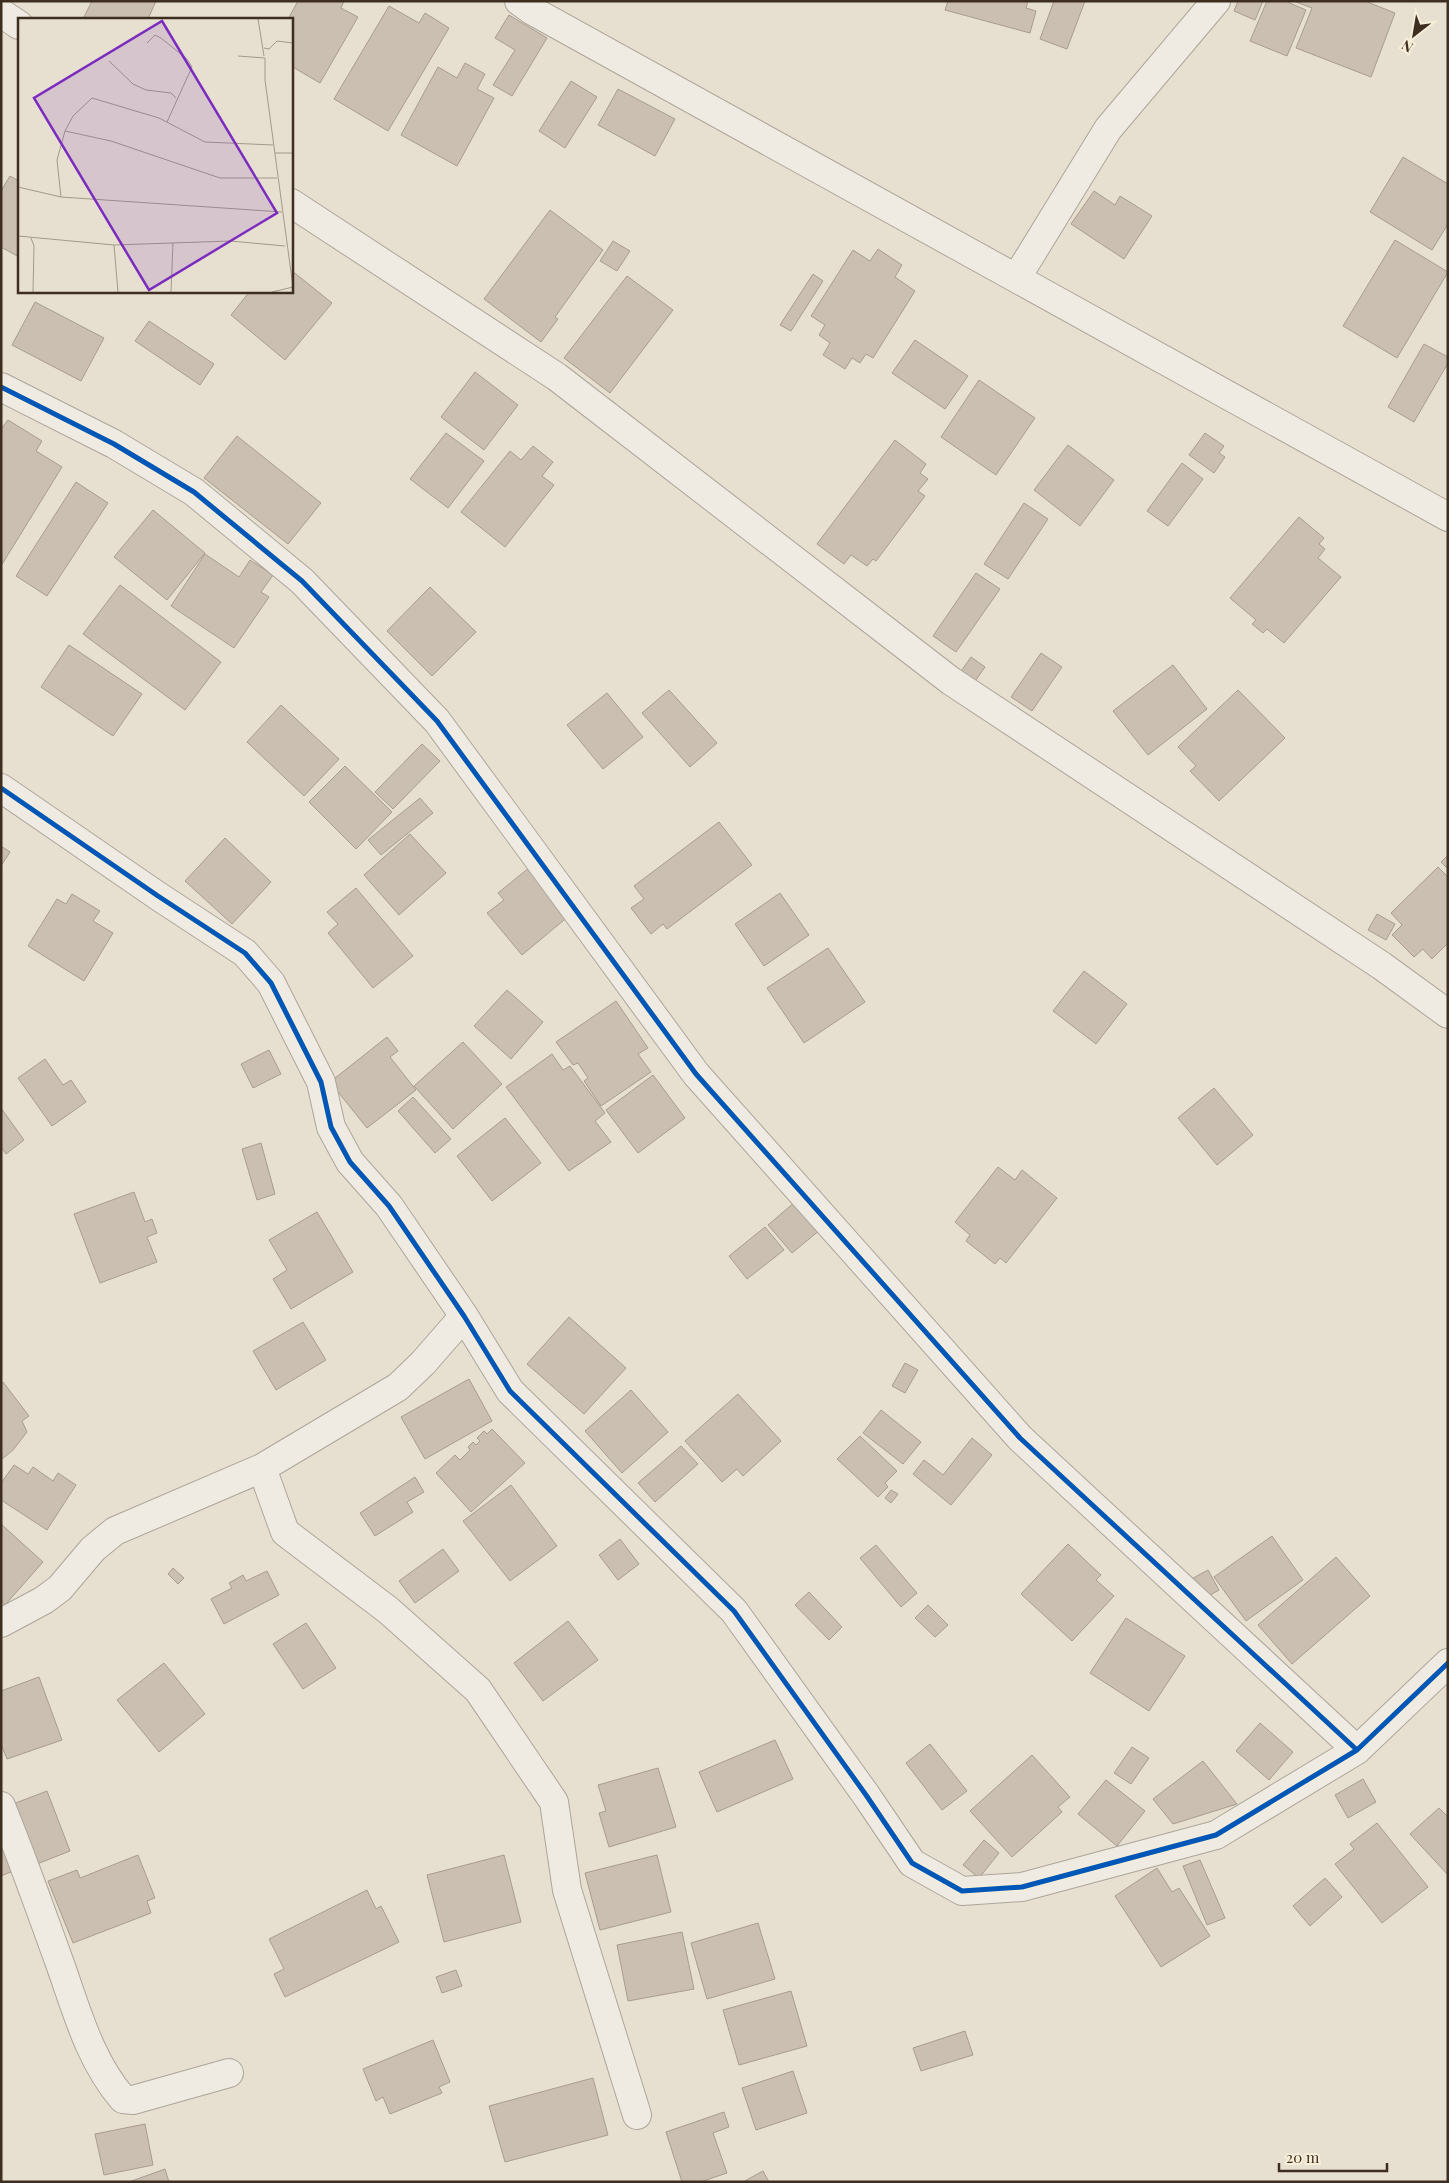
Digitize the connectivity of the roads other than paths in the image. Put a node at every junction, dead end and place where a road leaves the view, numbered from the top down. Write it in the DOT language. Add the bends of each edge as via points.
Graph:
graph roads {
  1 [pos="519,1"];
  2 [pos="1216,1"];
  3 [pos="1,14"];
  4 [pos="18,24"];
  5 [pos="292,205"];
  6 [pos="1017,277"];
  7 [pos="1,387"];
  8 [pos="1448,517"];
  9 [pos="1,788"];
  10 [pos="1448,1014"];
  11 [pos="464,1316"];
  12 [pos="262,1468"];
  13 [pos="1,1623"];
  14 [pos="1448,1662"];
  15 [pos="1357,1750"];
  16 [pos="1,1806"];
  17 [pos="229,2073"];
  18 [pos="637,2115"];
  1 -- 6 [label="street"];
  2 -- 6 [label="street" via="1108,129"];
  3 -- 4 [label="street"];
  5 -- 10 [label="street" via="557,377 951,680 1382,966"];
  6 -- 8 [label="street"];
  7 -- 15 [label="street" via="114,444 194,492 302,581 437,721 696,1074 1020,1438"];
  9 -- 11 [label="street" via="245,953 271,983 321,1082 331,1127 350,1162 388,1206"];
  11 -- 12 [label="street" via="398,1386"];
  11 -- 15 [label="street" via="510,1391 734,1611 912,1863 962,1891 1022,1887 1216,1835"];
  12 -- 13 [label="street" via="115,1531 93,1549 60,1588"];
  12 -- 18 [label="street" via="285,1532 388,1610 478,1690 554,1802 567,1890"];
  14 -- 15 [label="street"];
  16 -- 17 [label="street" via="90,2047 123,2099 133,2100"];
}
